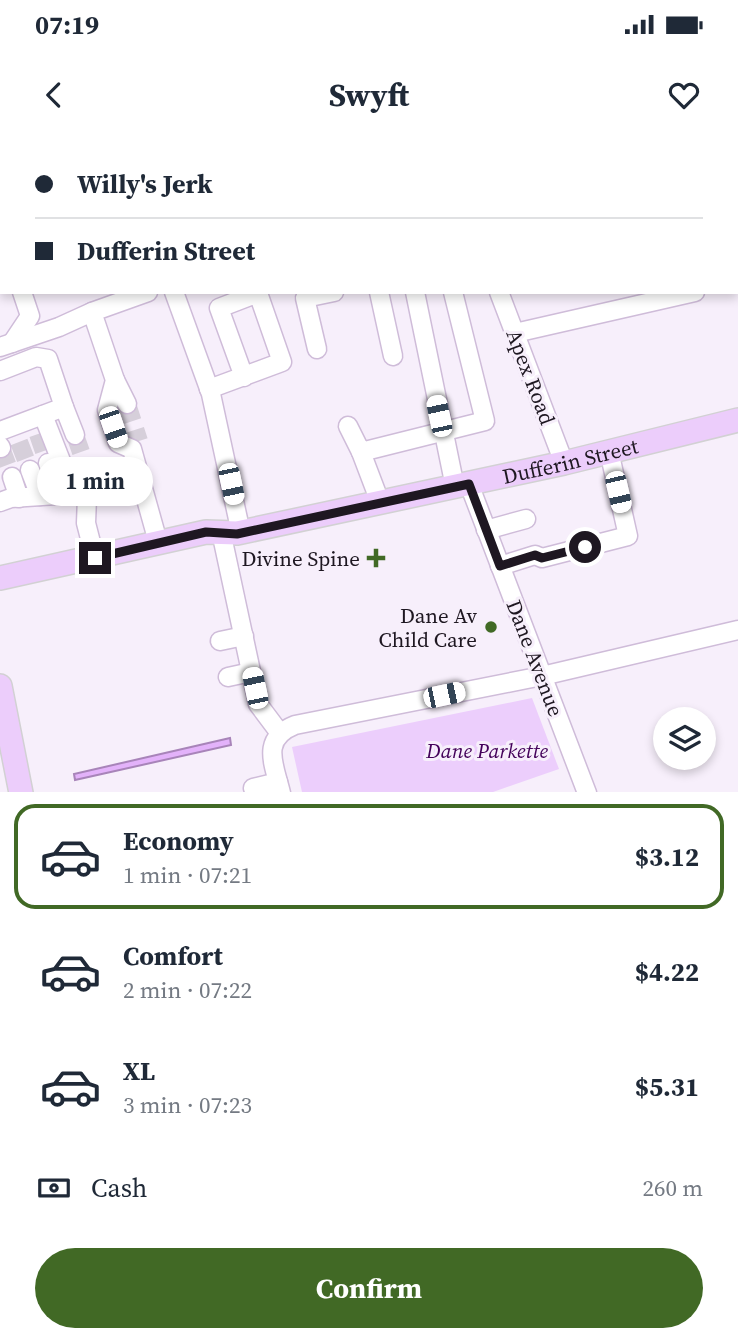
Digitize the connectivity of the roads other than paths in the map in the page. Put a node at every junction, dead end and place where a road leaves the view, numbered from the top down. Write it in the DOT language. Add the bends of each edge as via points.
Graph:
graph roads {
  1 [pos="23,294"];
  2 [pos="142,294"];
  3 [pos="175,294"];
  4 [pos="255,294"];
  5 [pos="258,294"];
  6 [pos="324,294"];
  7 [pos="379,294"];
  8 [pos="415,294"];
  9 [pos="453,294"];
  10 [pos="500,294"];
  11 [pos="686,294"];
  12 [pos="92,312"];
  13 [pos="515,333"];
  14 [pos="6,345"];
  15 [pos="317,349"];
  16 [pos="393,356"];
  17 [pos="0,371"];
  18 [pos="244,377"];
  19 [pos="114,380"];
  20 [pos="209,389"];
  21 [pos="127,404"];
  22 [pos="64,407"];
  23 [pos="738,419"];
  24 [pos="38,423"];
  25 [pos="348,426"];
  26 [pos="443,432"];
  27 [pos="75,435"];
  28 [pos="6,439"];
  29 [pos="361,452"];
  30 [pos="609,452"];
  31 [pos="48,463"];
  32 [pos="564,463"];
  33 [pos="30,470"];
  34 [pos="88,472"];
  35 [pos="12,477"];
  36 [pos="462,486"];
  37 [pos="74,494"];
  38 [pos="40,496"];
  39 [pos="19,498"];
  40 [pos="0,502"];
  41 [pos="380,502"];
  42 [pos="526,519"];
  43 [pos="486,530"];
  44 [pos="234,536"];
  45 [pos="158,542"];
  46 [pos="95,558"];
  47 [pos="500,566"];
  48 [pos="0,578"];
  49 [pos="0,593"];
  50 [pos="738,630"];
  51 [pos="244,636"];
  52 [pos="220,640"];
  53 [pos="251,672"];
  54 [pos="228,677"];
  55 [pos="541,677"];
  56 [pos="0,686"];
  57 [pos="279,732"];
  58 [pos="4,735"];
  59 [pos="280,787"];
  60 [pos="253,788"];
  61 [pos="21,792"];
  62 [pos="587,792"];
  1 -- 14 [label="street" via="30,316"];
  2 -- 12 [label="street"];
  3 -- 20 [label="street"];
  4 -- 18 [label="street" via="219,308"];
  5 -- 18 [label="street" via="282,362"];
  6 -- 15 [label="street" via="305,298"];
  7 -- 16 [label="street"];
  8 -- 26 [label="street, Dane Avenue"];
  9 -- 26 [label="street" via="485,421"];
  10 -- 13 [label="street, Apex Road"];
  11 -- 13 [label="street"];
  12 -- 14 [label="street"];
  12 -- 19 [label="street"];
  13 -- 32 [label="street, Apex Road"];
  17 -- 22 [label="street" via="36,357 48,359"];
  18 -- 20 [label="street"];
  19 -- 21 [label="street"];
  19 -- 45 [label="street" via="107,410 118,443 135,445"];
  20 -- 44 [label="street"];
  22 -- 24 [label="street"];
  22 -- 27 [label="street"];
  23 -- 30 [label="main road, Dufferin Street"];
  24 -- 28 [label="street"];
  24 -- 37 [label="street"];
  25 -- 29 [label="street"];
  26 -- 29 [label="street"];
  26 -- 36 [label="street, Dane Avenue"];
  29 -- 41 [label="street"];
  30 -- 32 [label="main road, Dufferin Street"];
  30 -- 47 [label="street" via="628,536"];
  31 -- 37 [label="street"];
  32 -- 36 [label="main road, Dufferin Street"];
  33 -- 38 [label="street"];
  34 -- 37 [label="street"];
  35 -- 39 [label="street"];
  36 -- 41 [label="main road, Dufferin Street"];
  36 -- 43 [label="street, Dane Avenue"];
  37 -- 38 [label="street"];
  37 -- 46 [label="street"];
  38 -- 39 [label="street"];
  39 -- 40 [label="street"];
  41 -- 44 [label="main road, Dufferin Street"];
  42 -- 43 [label="street"];
  43 -- 47 [label="street, Dane Avenue"];
  44 -- 45 [label="main road, Dufferin Street" via="206,532"];
  44 -- 49 [label="main road, Dufferin Street" via="211,546"];
  44 -- 51 [label="street"];
  45 -- 46 [label="main road, Dufferin Street"];
  46 -- 48 [label="main road, Dufferin Street"];
  47 -- 55 [label="street, Dane Avenue"];
  50 -- 55 [label="street"];
  51 -- 52 [label="street"];
  51 -- 53 [label="street"];
  53 -- 54 [label="street"];
  53 -- 57 [label="street" via="258,704"];
  55 -- 57 [label="street" via="295,725"];
  55 -- 62 [label="street, Dane Avenue"];
  56 -- 58 [label="main road"];
  57 -- 59 [label="street" via="272,754"];
  58 -- 61 [label="main road"];
  59 -- 60 [label="street"];
}
